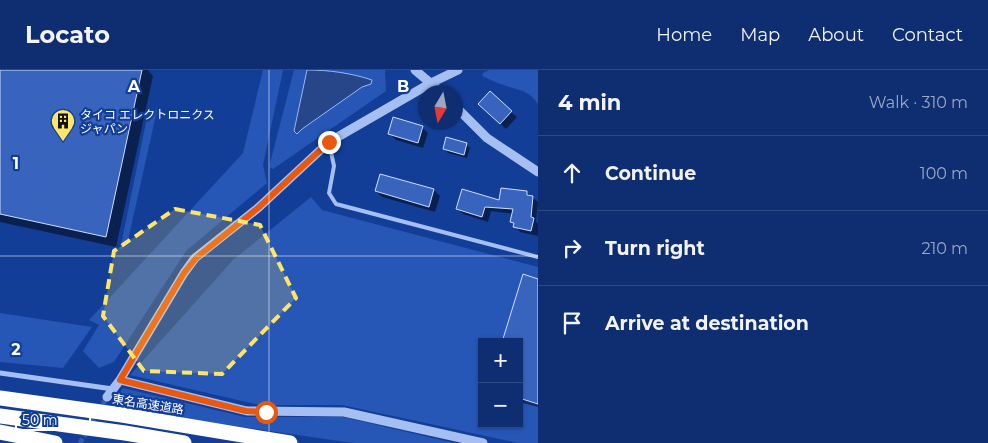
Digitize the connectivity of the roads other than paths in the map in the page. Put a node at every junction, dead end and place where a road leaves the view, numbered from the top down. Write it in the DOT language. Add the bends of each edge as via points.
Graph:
graph roads {
  1 [pos="415,70"];
  2 [pos="458,70"];
  3 [pos="430,83"];
  4 [pos="432,85"];
  5 [pos="463,114"];
  6 [pos="329,142"];
  7 [pos="538,172"];
  8 [pos="538,257"];
  9 [pos="0,373"];
  10 [pos="120,380"];
  11 [pos="113,389"];
  12 [pos="0,398"];
  13 [pos="107,398"];
  14 [pos="0,416"];
  15 [pos="0,432"];
  16 [pos="55,443"];
  17 [pos="184,443"];
  18 [pos="290,443"];
  19 [pos="483,443"];
  1 -- 3 [label="street"];
  2 -- 3 [label="street"];
  3 -- 4 [label="street"];
  3 -- 6 [label="street"];
  5 -- 7 [label="street" via="487,138"];
  6 -- 8 [label="lane" via="334,166 329,193 336,204"];
  6 -- 10 [label="street" via="258,208 196,258"];
  9 -- 11 [label="street"];
  10 -- 11 [label="street"];
  10 -- 19 [label="street" via="246,411 344,412"];
  11 -- 13 [label="street"];
  12 -- 18 [label="highway, 東名高速道路"];
  14 -- 17 [label="highway"];
  15 -- 16 [label="highway"];
}
